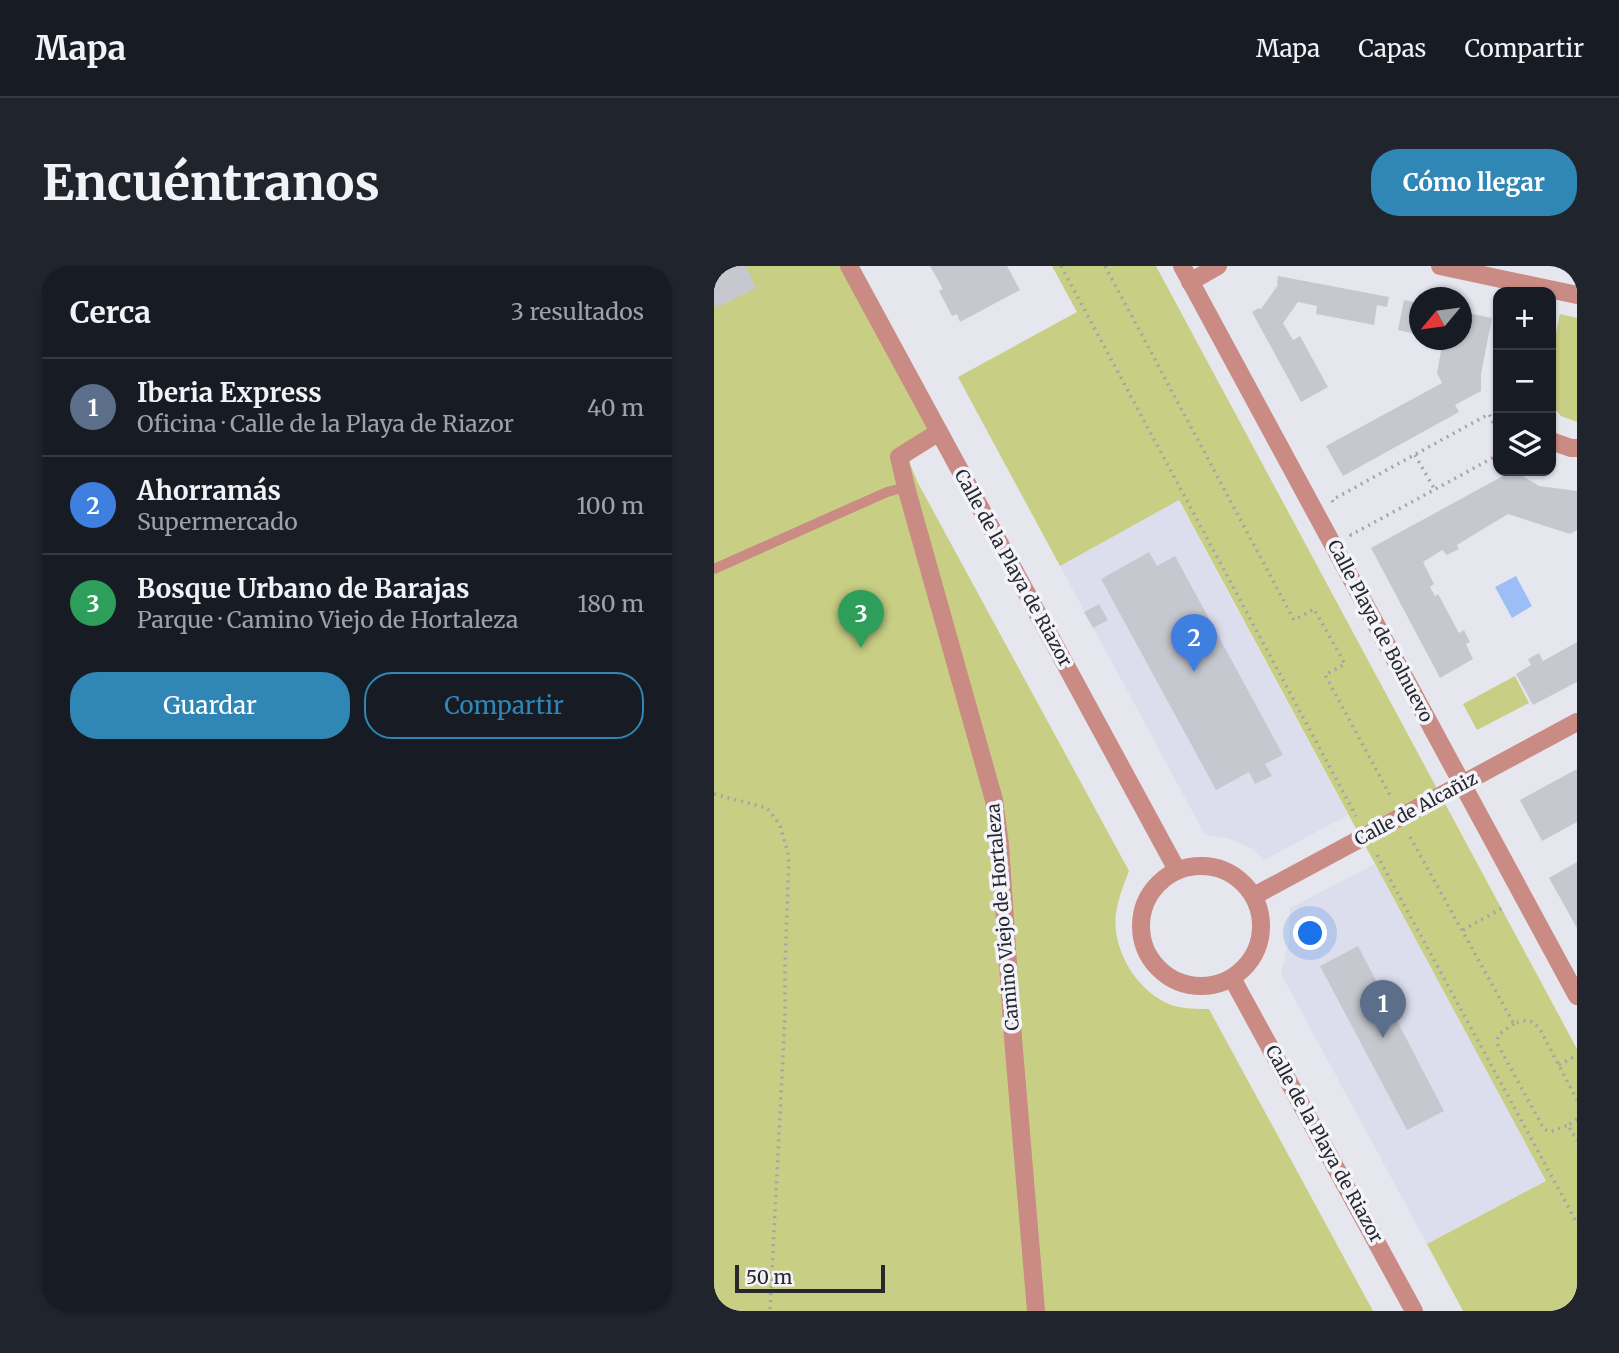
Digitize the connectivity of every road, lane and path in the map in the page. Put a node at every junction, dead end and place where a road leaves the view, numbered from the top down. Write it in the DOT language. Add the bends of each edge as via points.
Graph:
graph roads {
  1 [pos="849,266"];
  2 [pos="1061,266"];
  3 [pos="1105,266"];
  4 [pos="1218,266"];
  5 [pos="1440,266"];
  6 [pos="1186,274"];
  7 [pos="1527,287"];
  8 [pos="1556,292"];
  9 [pos="1577,295"];
  10 [pos="1493,422"];
  11 [pos="939,432"];
  12 [pos="1556,443"];
  13 [pos="1577,448"];
  14 [pos="1415,454"];
  15 [pos="1493,458"];
  16 [pos="906,486"];
  17 [pos="1434,490"];
  18 [pos="1336,509"];
  19 [pos="1346,526"];
  20 [pos="714,569"];
  21 [pos="1577,722"];
  22 [pos="1462,784"];
  23 [pos="714,794"];
  24 [pos="1391,797"];
  25 [pos="1356,816"];
  26 [pos="1410,837"];
  27 [pos="1377,855"];
  28 [pos="1177,870"];
  29 [pos="1254,896"];
  30 [pos="1504,907"];
  31 [pos="1462,931"];
  32 [pos="1232,978"];
  33 [pos="1577,996"];
  34 [pos="1514,1024"];
  35 [pos="1577,1055"];
  36 [pos="1559,1065"];
  37 [pos="1577,1100"];
  38 [pos="1577,1119"];
  39 [pos="1568,1125"];
  40 [pos="1577,1141"];
  41 [pos="1577,1223"];
  42 [pos="770,1311"];
  43 [pos="1035,1311"];
  44 [pos="1414,1311"];
  1 -- 11 [label="street, Calle de la Playa de Riazor"];
  2 -- 25 [label="path"];
  3 -- 24 [label="path" via="1294,620 1314,608 1345,664 1325,675"];
  4 -- 6 [label="street"];
  5 -- 7 [label="street"];
  6 -- 22 [label="street, Calle Playa de Bolnuevo"];
  8 -- 9 [label="street"];
  10 -- 14 [label="path" via="1489,414"];
  11 -- 16 [label="street, Camino Viejo de Hortaleza" via="899,457"];
  11 -- 28 [label="street, Calle de la Playa de Riazor"];
  12 -- 13 [label="street"];
  14 -- 17 [label="path"];
  14 -- 18 [label="path" via="1332,500"];
  15 -- 17 [label="path"];
  16 -- 20 [label="lane"];
  16 -- 43 [label="street, Camino Viejo de Hortaleza" via="994,800"];
  17 -- 19 [label="path" via="1351,535"];
  21 -- 22 [label="street, Calle de Alcañiz"];
  22 -- 29 [label="street, Calle de Alcañiz"];
  22 -- 33 [label="street, Calle Playa de Bolnuevo"];
  23 -- 42 [label="path" via="767,808 780,825 789,857"];
  26 -- 31 [label="path"];
  27 -- 41 [label="path"];
  28 -- 29 [label="street" via="1199,865 1221,869 1241,880"];
  28 -- 32 [label="street" via="1157,884 1144,906 1141,930 1148,954 1164,973 1186,984 1211,985"];
  29 -- 32 [label="street" via="1261,919 1260,941 1250,961"];
  30 -- 31 [label="path"];
  31 -- 34 [label="path"];
  32 -- 44 [label="street, Calle de la Playa de Riazor"];
  34 -- 36 [label="path" via="1524,1020 1535,1023"];
  34 -- 39 [label="path" via="1500,1032 1498,1045 1544,1129 1550,1132"];
  35 -- 36 [label="path"];
  36 -- 37 [label="path"];
  38 -- 39 [label="path"];
  39 -- 40 [label="path"];
}
